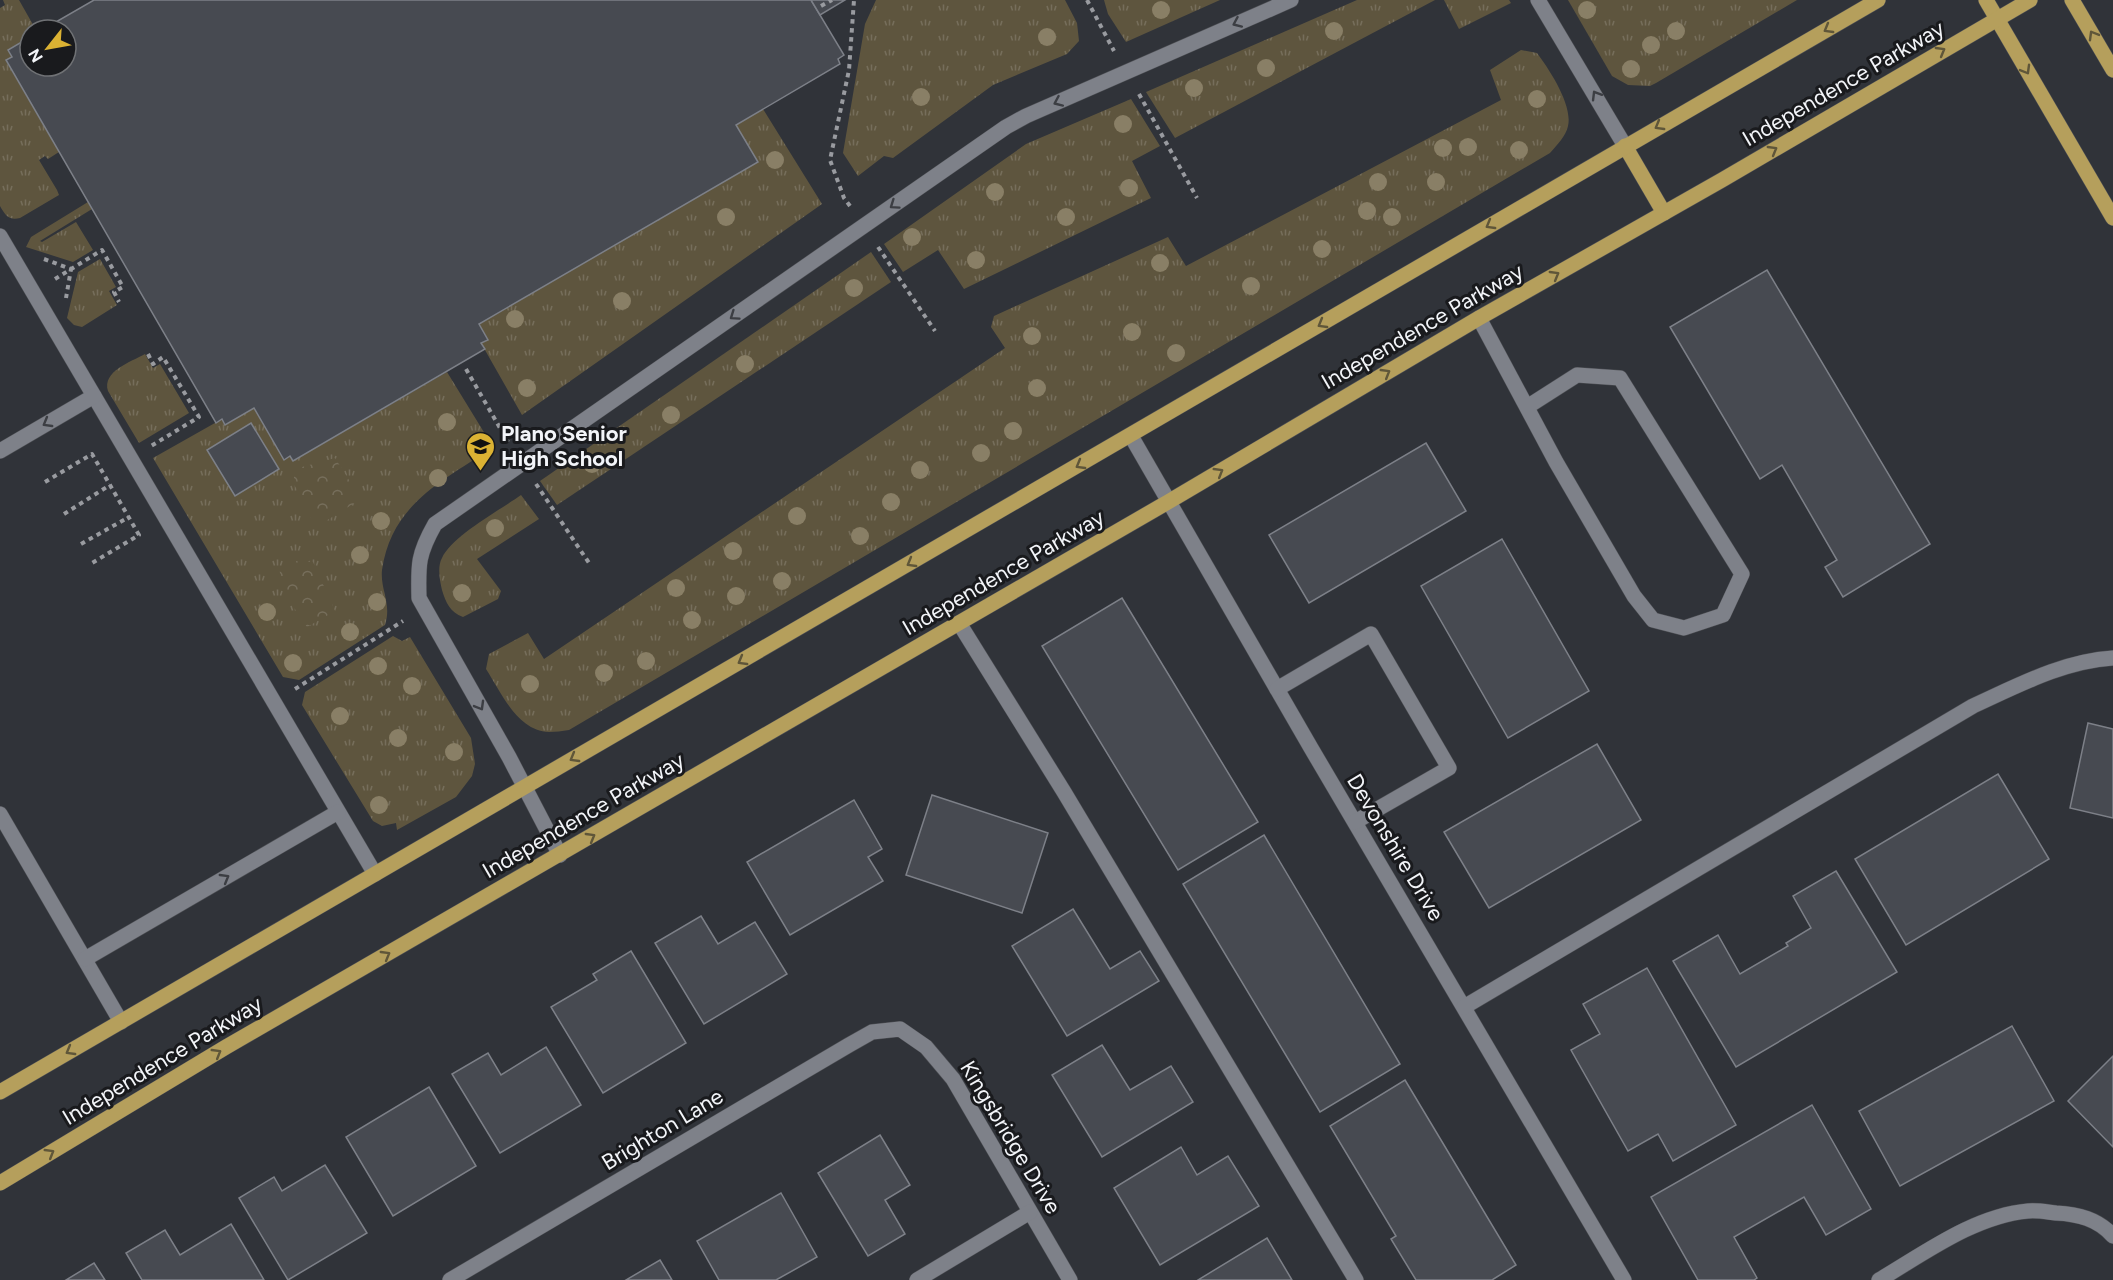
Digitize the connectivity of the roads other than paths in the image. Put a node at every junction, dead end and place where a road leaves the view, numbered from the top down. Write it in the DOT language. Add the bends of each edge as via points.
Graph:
graph roads {
  1 [pos="1291,0"];
  2 [pos="1538,0"];
  3 [pos="1878,0"];
  4 [pos="1986,0"];
  5 [pos="2030,0"];
  6 [pos="2072,0"];
  7 [pos="1998,19"];
  8 [pos="2113,70"];
  9 [pos="1625,146"];
  10 [pos="1664,213"];
  11 [pos="2113,218"];
  12 [pos="0,236"];
  13 [pos="1479,318"];
  14 [pos="94,396"];
  15 [pos="1527,407"];
  16 [pos="1131,436"];
  17 [pos="0,451"];
  18 [pos="1168,502"];
  19 [pos="959,623"];
  20 [pos="2113,658"];
  21 [pos="1277,689"];
  22 [pos="525,786"];
  23 [pos="338,812"];
  24 [pos="0,814"];
  25 [pos="1355,822"];
  26 [pos="560,855"];
  27 [pos="375,874"];
  28 [pos="85,959"];
  29 [pos="1464,1007"];
  30 [pos="121,1022"];
  31 [pos="900,1029"];
  32 [pos="0,1092"];
  33 [pos="0,1183"];
  34 [pos="1030,1212"];
  35 [pos="2113,1236"];
  36 [pos="450,1280"];
  37 [pos="917,1280"];
  38 [pos="1070,1280"];
  39 [pos="1356,1280"];
  40 [pos="1624,1280"];
  41 [pos="1879,1280"];
  1 -- 22 [label="street, one-way" via="1006,127 435,524 422,548 418,598"];
  9 -- 2 [label="street, one-way"];
  3 -- 9 [label="main road, one-way"];
  4 -- 7 [label="main road"];
  5 -- 7 [label="main road, Independence Parkway"];
  8 -- 6 [label="main road, one-way"];
  10 -- 7 [label="main road, Independence Parkway, one-way"];
  7 -- 11 [label="main road, one-way"];
  9 -- 10 [label="main road"];
  9 -- 16 [label="main road, one-way"];
  13 -- 10 [label="main road, Independence Parkway, one-way"];
  12 -- 14 [label="street"];
  13 -- 15 [label="street"];
  18 -- 13 [label="main road, Independence Parkway, one-way"];
  14 -- 17 [label="street, one-way"];
  14 -- 23 [label="street"];
  15 -- 15 [label="street" via="1634,596 1653,620 1684,628 1723,615 1742,574 1620,378 1577,375"];
  16 -- 18 [label="street, Devonshire Drive"];
  16 -- 22 [label="main road, one-way"];
  18 -- 19 [label="main road, Independence Parkway"];
  18 -- 21 [label="street, Devonshire Drive"];
  26 -- 19 [label="main road, Independence Parkway, one-way"];
  19 -- 39 [label="street"];
  20 -- 29 [label="street" via="2094,659 2042,674 1972,706"];
  21 -- 25 [label="street, Devonshire Drive"];
  21 -- 25 [label="street" via="1371,634 1449,768"];
  22 -- 26 [label="street"];
  22 -- 27 [label="main road"];
  23 -- 27 [label="street"];
  28 -- 23 [label="street, one-way"];
  24 -- 28 [label="street"];
  25 -- 29 [label="street, Devonshire Drive"];
  33 -- 26 [label="main road, Independence Parkway, one-way" via="226,1047"];
  27 -- 30 [label="main road"];
  28 -- 30 [label="street"];
  29 -- 40 [label="street, Devonshire Drive"];
  30 -- 32 [label="main road, one-way"];
  31 -- 34 [label="street, Kingsbridge Drive" via="926,1047 953,1079"];
  31 -- 36 [label="street, Brighton Lane" via="872,1032"];
  34 -- 37 [label="street"];
  34 -- 38 [label="street, Kingsbridge Drive"];
  35 -- 41 [label="street" via="2102,1224 2069,1213 2028,1211 1963,1231"];
}
